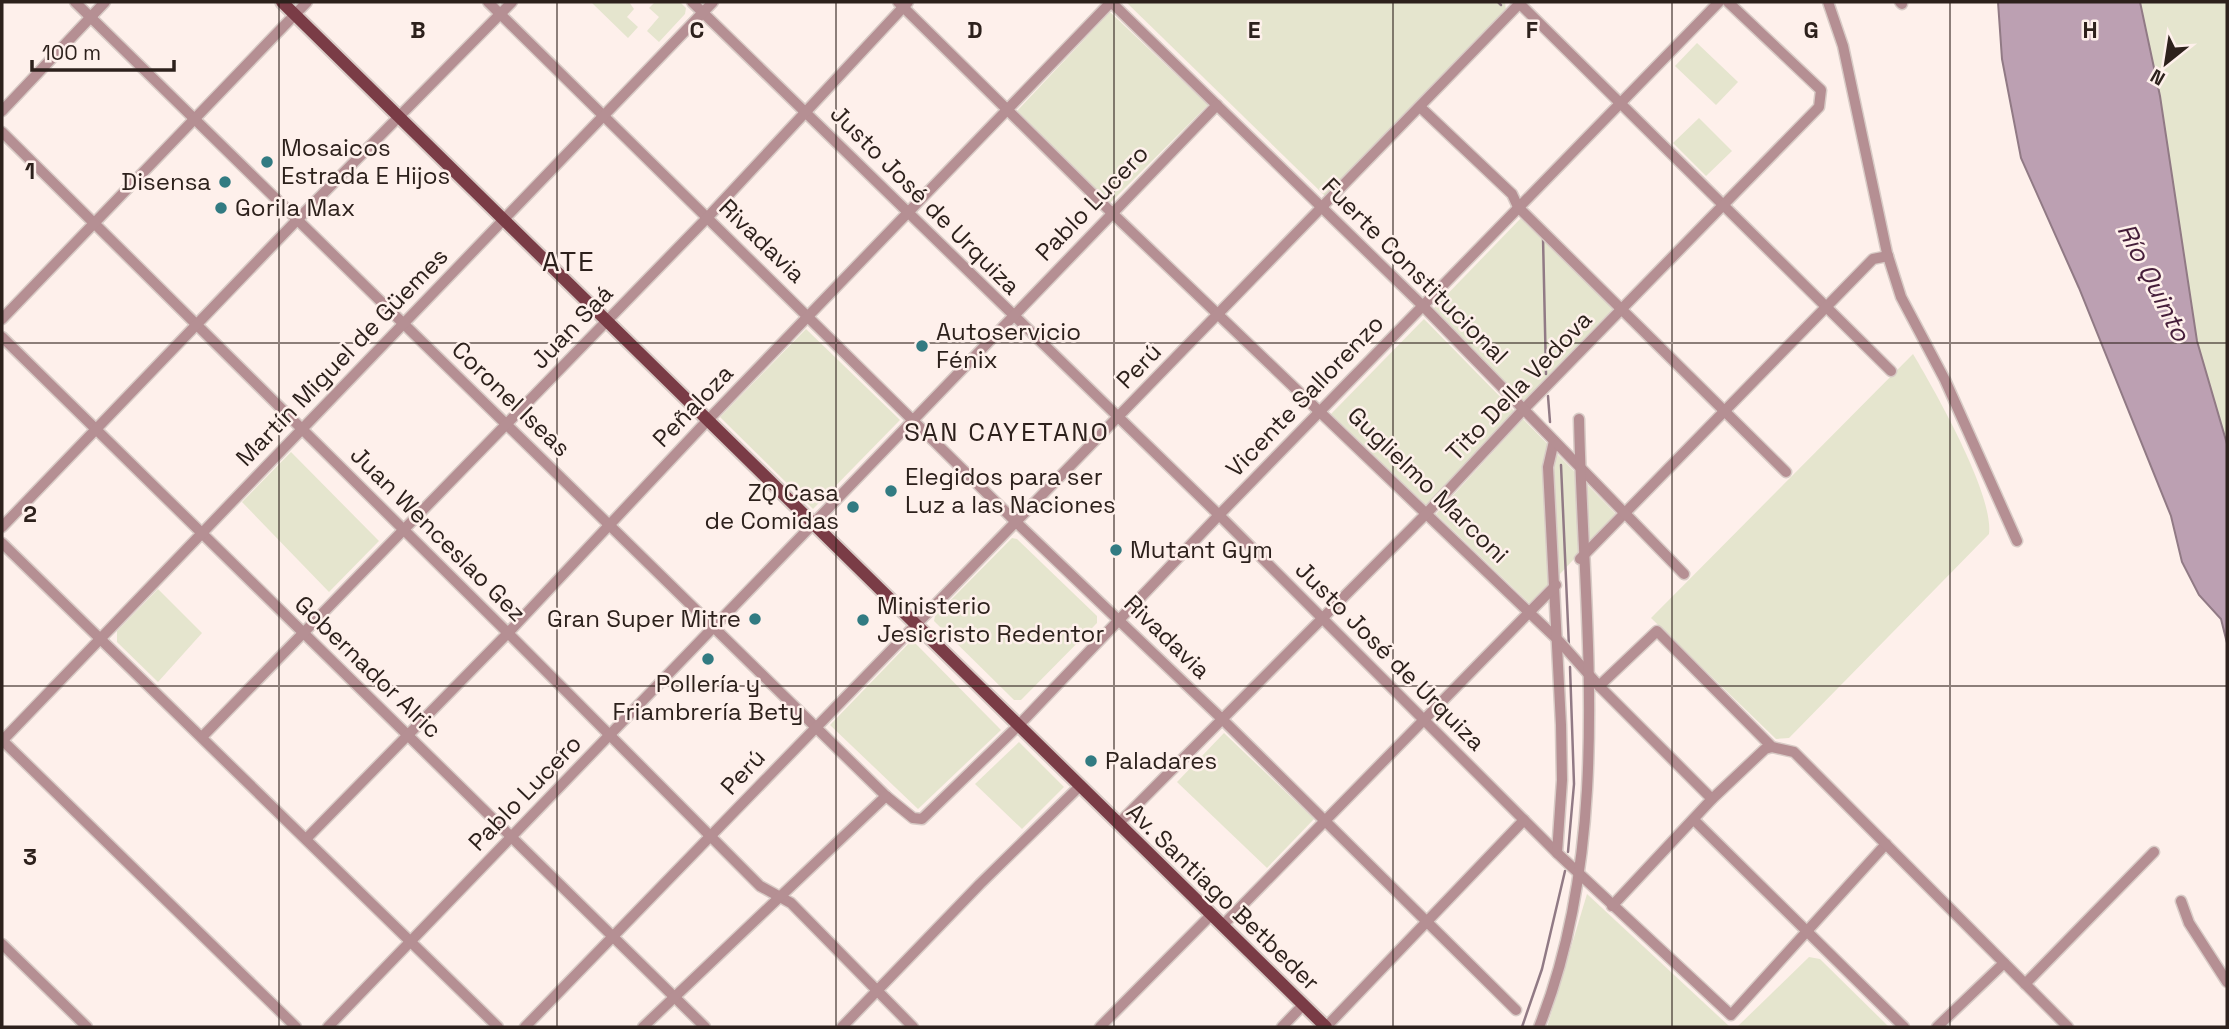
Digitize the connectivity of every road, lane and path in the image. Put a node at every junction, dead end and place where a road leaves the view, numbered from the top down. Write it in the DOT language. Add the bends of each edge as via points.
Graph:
graph roads {
  1 [pos="75,2"];
  2 [pos="105,2"];
  3 [pos="282,2"];
  4 [pos="307,2"];
  5 [pos="488,2"];
  6 [pos="512,2"];
  7 [pos="692,2"];
  8 [pos="713,2"];
  9 [pos="1111,2"];
  10 [pos="1519,2"];
  11 [pos="1719,2"];
  12 [pos="1728,2"];
  13 [pos="1828,2"];
  14 [pos="903,3"];
  15 [pos="702,13"];
  16 [pos="500,14"];
  17 [pos="295,15"];
  18 [pos="90,17"];
  19 [pos="1617,103"];
  20 [pos="1217,104"];
  21 [pos="1420,107"];
  22 [pos="1008,110"];
  23 [pos="2,111"];
  24 [pos="806,112"];
  25 [pos="603,116"];
  26 [pos="399,118"];
  27 [pos="195,120"];
  28 [pos="2,132"];
  29 [pos="1722,205"];
  30 [pos="1518,207"];
  31 [pos="1322,208"];
  32 [pos="1111,212"];
  33 [pos="909,215"];
  34 [pos="707,218"];
  35 [pos="297,220"];
  36 [pos="502,221"];
  37 [pos="95,225"];
  38 [pos="1888,256"];
  39 [pos="1423,306"];
  40 [pos="1826,307"];
  41 [pos="1622,310"];
  42 [pos="1218,314"];
  43 [pos="809,315"];
  44 [pos="1013,317"];
  45 [pos="2,319"];
  46 [pos="606,323"];
  47 [pos="403,324"];
  48 [pos="196,325"];
  49 [pos="2,337"];
  50 [pos="1891,371"];
  51 [pos="1523,410"];
  52 [pos="1320,411"];
  53 [pos="1725,411"];
  54 [pos="913,418"];
  55 [pos="1118,418"];
  56 [pos="1579,419"];
  57 [pos="706,422"];
  58 [pos="507,424"];
  59 [pos="302,429"];
  60 [pos="96,430"];
  61 [pos="1554,441"];
  62 [pos="1580,468"];
  63 [pos="1786,472"];
  64 [pos="1427,513"];
  65 [pos="1219,515"];
  66 [pos="1625,515"];
  67 [pos="1016,522"];
  68 [pos="811,523"];
  69 [pos="610,525"];
  70 [pos="2,527"];
  71 [pos="405,530"];
  72 [pos="202,533"];
  73 [pos="2017,541"];
  74 [pos="2,543"];
  75 [pos="1579,560"];
  76 [pos="1684,574"];
  77 [pos="1556,585"];
  78 [pos="1530,613"];
  79 [pos="1322,618"];
  80 [pos="1120,620"];
  81 [pos="914,623"];
  82 [pos="714,626"];
  83 [pos="508,633"];
  84 [pos="304,634"];
  85 [pos="101,638"];
  86 [pos="1559,641"];
  87 [pos="1589,672"];
  88 [pos="1599,686"];
  89 [pos="1222,719"];
  90 [pos="1423,719"];
  91 [pos="815,726"];
  92 [pos="1018,726"];
  93 [pos="408,736"];
  94 [pos="610,736"];
  95 [pos="202,737"];
  96 [pos="2,741"];
  97 [pos="1772,747"];
  98 [pos="1080,786"];
  99 [pos="887,796"];
  100 [pos="1712,799"];
  101 [pos="922,819"];
  102 [pos="1325,820"];
  103 [pos="1524,820"];
  104 [pos="1695,821"];
  105 [pos="1118,824"];
  106 [pos="712,836"];
  107 [pos="511,837"];
  108 [pos="306,839"];
  109 [pos="1886,844"];
  110 [pos="2154,852"];
  111 [pos="1556,853"];
  112 [pos="1581,876"];
  113 [pos="779,896"];
  114 [pos="2181,901"];
  115 [pos="1612,906"];
  116 [pos="1211,915"];
  117 [pos="1427,922"];
  118 [pos="1222,926"];
  119 [pos="1806,930"];
  120 [pos="612,936"];
  121 [pos="411,942"];
  122 [pos="2,944"];
  123 [pos="2004,962"];
  124 [pos="2227,982"];
  125 [pos="2025,984"];
  126 [pos="877,990"];
  127 [pos="674,997"];
  128 [pos="1303,1005"];
  129 [pos="1516,1010"];
  130 [pos="87,1027"];
  131 [pos="296,1027"];
  132 [pos="328,1027"];
  133 [pos="498,1027"];
  134 [pos="525,1027"];
  135 [pos="643,1027"];
  136 [pos="705,1027"];
  137 [pos="842,1027"];
  138 [pos="914,1027"];
  139 [pos="1100,1027"];
  140 [pos="1282,1027"];
  141 [pos="1326,1027"];
  142 [pos="1539,1027"];
  143 [pos="1904,1027"];
  144 [pos="1937,1027"];
  145 [pos="2068,1027"];
  1 -- 18 [label="street, Coronel Iseas"];
  2 -- 18 [label="street"];
  3 -- 17 [label="main road, Av. Santiago Betbeder"];
  4 -- 17 [label="street"];
  5 -- 16 [label="street, Rivadavia"];
  6 -- 16 [label="street"];
  7 -- 15 [label="street, Justo José de Urquiza"];
  8 -- 15 [label="street, Martín Miguel de Güemes"];
  9 -- 20 [label="street, Fuerte Constitucional"];
  9 -- 22 [label="street, Peñaloza"];
  10 -- 19 [label="street"];
  10 -- 21 [label="street, Perú"];
  11 -- 19 [label="street, Vicente Sallorenzo"];
  12 -- 29 [label="street, Tito Della Vedova" via="1821,90 1819,107"];
  13 -- 38 [label="street" via="1843,46"];
  14 -- 22 [label="street, Guglielmo Marconi"];
  14 -- 24 [label="street, Juan Saá"];
  15 -- 24 [label="street, Justo José de Urquiza"];
  15 -- 25 [label="street, Martín Miguel de Güemes"];
  16 -- 25 [label="street, Rivadavia"];
  16 -- 26 [label="street"];
  17 -- 26 [label="main road, Av. Santiago Betbeder"];
  17 -- 27 [label="street"];
  18 -- 23 [label="street"];
  18 -- 27 [label="street, Coronel Iseas"];
  19 -- 29 [label="street"];
  19 -- 30 [label="street, Vicente Sallorenzo"];
  20 -- 31 [label="street, Fuerte Constitucional"];
  20 -- 32 [label="street, Pablo Lucero"];
  21 -- 30 [label="street" via="1511,194"];
  21 -- 31 [label="street, Perú"];
  22 -- 32 [label="street, Guglielmo Marconi"];
  22 -- 33 [label="street, Peñaloza"];
  24 -- 33 [label="street, Justo José de Urquiza"];
  24 -- 34 [label="street, Juan Saá"];
  25 -- 34 [label="street, Rivadavia"];
  25 -- 36 [label="street, Martín Miguel de Güemes"];
  26 -- 35 [label="street"];
  26 -- 36 [label="main road, Av. Santiago Betbeder"];
  27 -- 35 [label="street, Coronel Iseas"];
  27 -- 37 [label="street"];
  28 -- 37 [label="street, Juan Wenceslao Gez"];
  29 -- 40 [label="street"];
  29 -- 41 [label="street, Tito Della Vedova"];
  30 -- 39 [label="street, Vicente Sallorenzo"];
  30 -- 41 [label="street"];
  31 -- 39 [label="street, Fuerte Constitucional"];
  31 -- 42 [label="street, Perú"];
  32 -- 42 [label="street, Guglielmo Marconi"];
  32 -- 44 [label="street, Pablo Lucero"];
  33 -- 43 [label="street, Peñaloza"];
  33 -- 44 [label="street, Justo José de Urquiza"];
  34 -- 43 [label="street, Rivadavia"];
  34 -- 46 [label="street, Juan Saá"];
  35 -- 47 [label="street, Coronel Iseas"];
  35 -- 48 [label="street"];
  36 -- 46 [label="main road, Av. Santiago Betbeder"];
  36 -- 47 [label="street, Martín Miguel de Güemes"];
  37 -- 45 [label="street"];
  37 -- 48 [label="street, Juan Wenceslao Gez"];
  38 -- 40 [label="street" via="1873,259"];
  38 -- 73 [label="street" via="1912,324 1945,380"];
  39 -- 51 [label="street, Fuerte Constitucional"];
  39 -- 52 [label="street, Vicente Sallorenzo"];
  40 -- 50 [label="street"];
  40 -- 53 [label="street"];
  41 -- 51 [label="street, Tito Della Vedova"];
  41 -- 53 [label="street"];
  42 -- 52 [label="street, Guglielmo Marconi"];
  42 -- 55 [label="street, Perú"];
  43 -- 54 [label="street, Rivadavia"];
  43 -- 57 [label="street, Peñaloza"];
  44 -- 54 [label="street, Pablo Lucero"];
  44 -- 55 [label="street, Justo José de Urquiza"];
  46 -- 57 [label="main road, Av. Santiago Betbeder"];
  46 -- 58 [label="street, Juan Saá"];
  47 -- 58 [label="street, Coronel Iseas"];
  47 -- 59 [label="street, Martín Miguel de Güemes"];
  48 -- 59 [label="street, Juan Wenceslao Gez"];
  48 -- 60 [label="street"];
  49 -- 60 [label="street, Gobernador Alric"];
  51 -- 61 [label="street, Fuerte Constitucional"];
  51 -- 64 [label="street, Tito Della Vedova"];
  52 -- 64 [label="street, Guglielmo Marconi"];
  52 -- 65 [label="street, Vicente Sallorenzo"];
  53 -- 63 [label="street"];
  53 -- 66 [label="street"];
  54 -- 67 [label="street, Rivadavia"];
  54 -- 68 [label="street, Pablo Lucero"];
  55 -- 65 [label="street, Justo José de Urquiza"];
  55 -- 67 [label="street, Perú"];
  56 -- 62 [label="street"];
  57 -- 68 [label="main road, Av. Santiago Betbeder"];
  57 -- 69 [label="street, Peñaloza"];
  58 -- 69 [label="street, Coronel Iseas"];
  58 -- 71 [label="street, Juan Saá"];
  59 -- 71 [label="street, Juan Wenceslao Gez"];
  59 -- 72 [label="street, Martín Miguel de Güemes"];
  60 -- 70 [label="street"];
  60 -- 72 [label="street, Gobernador Alric"];
  61 -- 62 [label="street, Fuerte Constitucional"];
  61 -- 77 [label="street" via="1548,467"];
  62 -- 66 [label="street, Fuerte Constitucional"];
  62 -- 75 [label="street"];
  64 -- 78 [label="street, Guglielmo Marconi"];
  64 -- 79 [label="street, Tito Della Vedova"];
  65 -- 79 [label="street, Justo José de Urquiza"];
  65 -- 80 [label="street, Vicente Sallorenzo"];
  66 -- 75 [label="street"];
  66 -- 76 [label="street, Fuerte Constitucional"];
  67 -- 80 [label="street, Rivadavia"];
  67 -- 81 [label="street, Perú"];
  68 -- 81 [label="main road, Av. Santiago Betbeder"];
  68 -- 82 [label="street, Pablo Lucero"];
  69 -- 82 [label="street, Coronel Iseas"];
  69 -- 83 [label="street, Peñaloza"];
  71 -- 83 [label="street, Juan Wenceslao Gez"];
  71 -- 84 [label="street, Juan Saá"];
  72 -- 84 [label="street, Gobernador Alric"];
  72 -- 85 [label="street, Martín Miguel de Güemes"];
  74 -- 85 [label="street"];
  75 -- 87 [label="street"];
  77 -- 78 [label="street"];
  77 -- 86 [label="street"];
  78 -- 86 [label="street, Guglielmo Marconi"];
  78 -- 90 [label="street"];
  79 -- 89 [label="street, Tito Della Vedova"];
  79 -- 90 [label="street, Justo José de Urquiza"];
  80 -- 89 [label="street, Rivadavia"];
  80 -- 92 [label="street, Vicente Sallorenzo"];
  81 -- 91 [label="street, Perú"];
  81 -- 92 [label="main road, Av. Santiago Betbeder"];
  82 -- 91 [label="street, Coronel Iseas"];
  82 -- 94 [label="street, Pablo Lucero"];
  83 -- 93 [label="street, Peñaloza"];
  83 -- 94 [label="street, Juan Wenceslao Gez"];
  84 -- 93 [label="street, Gobernador Alric"];
  84 -- 95 [label="street, Juan Saá"];
  85 -- 95 [label="street"];
  85 -- 96 [label="street, Martín Miguel de Güemes"];
  86 -- 87 [label="street, Guglielmo Marconi"];
  86 -- 111 [label="street" via="1562,780"];
  87 -- 88 [label="street, Guglielmo Marconi"];
  87 -- 112 [label="street"];
  88 -- 97 [label="street" via="1657,631"];
  88 -- 100 [label="street, Guglielmo Marconi"];
  89 -- 102 [label="street, Rivadavia"];
  89 -- 105 [label="street, Tito Della Vedova"];
  90 -- 102 [label="street"];
  90 -- 103 [label="street, Justo José de Urquiza"];
  91 -- 99 [label="street, Coronel Iseas"];
  91 -- 106 [label="street, Perú"];
  92 -- 98 [label="main road, Av. Santiago Betbeder"];
  92 -- 101 [label="street, Vicente Sallorenzo"];
  93 -- 107 [label="street, Gobernador Alric"];
  93 -- 108 [label="street, Peñaloza"];
  94 -- 106 [label="street, Juan Wenceslao Gez"];
  94 -- 107 [label="street, Pablo Lucero"];
  95 -- 108 [label="street"];
  96 -- 131 [label="street"];
  97 -- 100 [label="street"];
  97 -- 109 [label="street" via="1794,752"];
  98 -- 105 [label="main road, Av. Santiago Betbeder"];
  98 -- 126 [label="street"];
  99 -- 101 [label="street, Coronel Iseas" via="913,818"];
  99 -- 113 [label="street"];
  100 -- 104 [label="street"];
  102 -- 117 [label="street, Rivadavia"];
  102 -- 118 [label="street"];
  103 -- 111 [label="street, Justo José de Urquiza"];
  103 -- 117 [label="street"];
  104 -- 115 [label="street"];
  104 -- 119 [label="street"];
  105 -- 116 [label="main road, Av. Santiago Betbeder"];
  106 -- 113 [label="street, Juan Wenceslao Gez" via="760,886"];
  106 -- 120 [label="street, Perú"];
  107 -- 120 [label="street, Gobernador Alric"];
  107 -- 121 [label="street, Pablo Lucero"];
  108 -- 121 [label="street"];
  109 -- 119 [label="street"];
  109 -- 123 [label="street"];
  110 -- 125 [label="street"];
  111 -- 112 [label="street, Justo José de Urquiza"];
  112 -- 115 [label="street, Justo José de Urquiza"];
  112 -- 142 [label="street" via="1567,943"];
  113 -- 126 [label="street, Juan Wenceslao Gez"];
  113 -- 127 [label="street"];
  114 -- 124 [label="street" via="2189,923"];
  115 -- 119 [label="street, Justo José de Urquiza" via="1731,1014"];
  116 -- 118 [label="main road, Av. Santiago Betbeder"];
  116 -- 139 [label="street"];
  117 -- 129 [label="street, Rivadavia"];
  117 -- 141 [label="street"];
  118 -- 128 [label="main road, Av. Santiago Betbeder"];
  119 -- 143 [label="street"];
  120 -- 127 [label="street, Gobernador Alric"];
  120 -- 134 [label="street, Perú"];
  121 -- 132 [label="street, Pablo Lucero"];
  121 -- 133 [label="street"];
  122 -- 130 [label="street"];
  123 -- 125 [label="street"];
  123 -- 144 [label="street"];
  125 -- 145 [label="street"];
  126 -- 137 [label="street"];
  126 -- 138 [label="street, Juan Wenceslao Gez"];
  127 -- 135 [label="street"];
  127 -- 136 [label="street, Gobernador Alric"];
  128 -- 140 [label="street"];
  128 -- 141 [label="main road, Av. Santiago Betbeder"];
}
